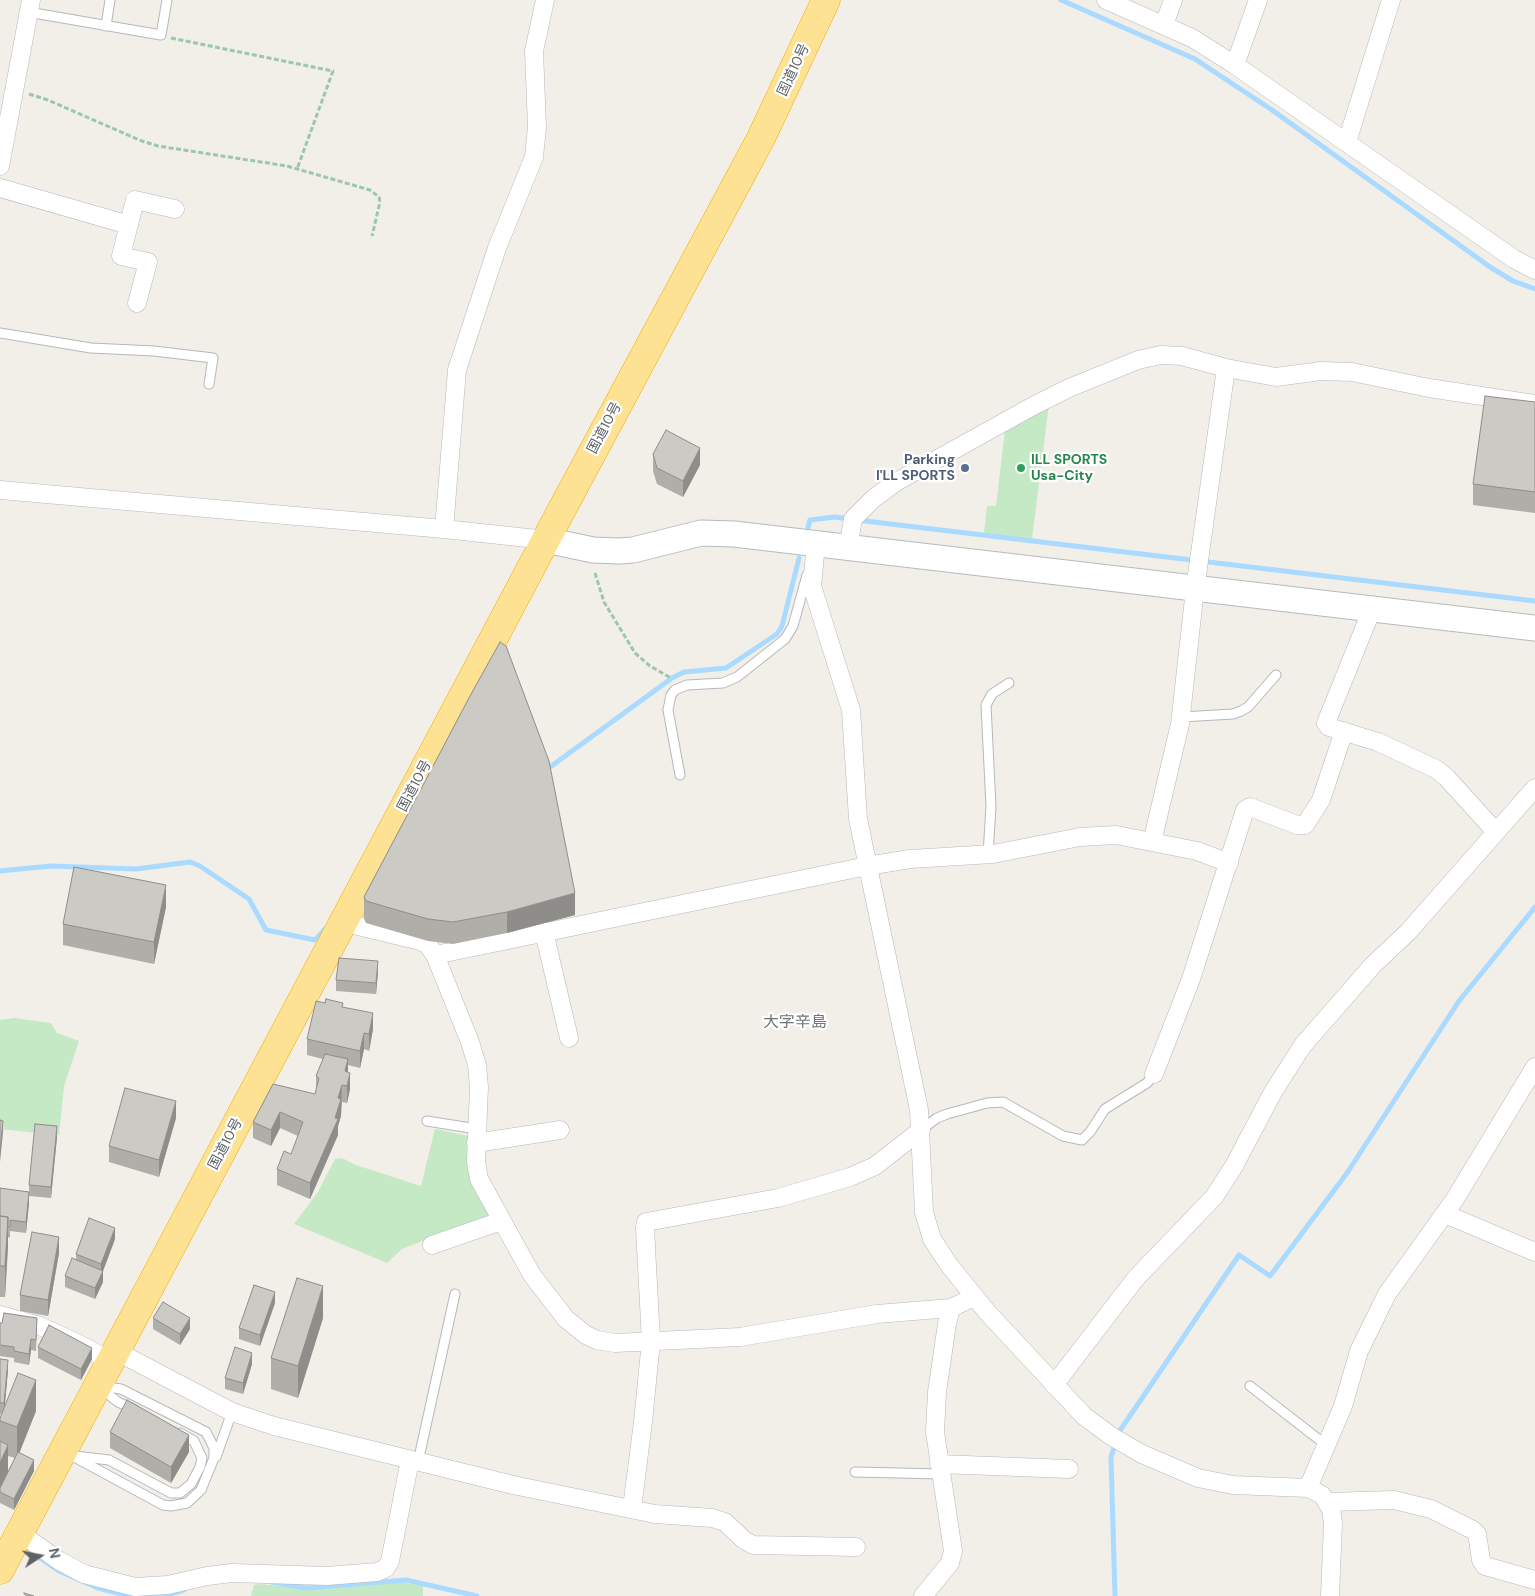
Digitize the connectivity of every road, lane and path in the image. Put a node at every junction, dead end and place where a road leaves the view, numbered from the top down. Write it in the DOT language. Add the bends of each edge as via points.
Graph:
graph roads {
  1 [pos="110,0"];
  2 [pos="167,0"];
  3 [pos="545,0"];
  4 [pos="826,0"];
  5 [pos="1106,0"];
  6 [pos="1173,0"];
  7 [pos="1258,0"];
  8 [pos="1391,0"];
  9 [pos="30,6"];
  10 [pos="1164,25"];
  11 [pos="106,26"];
  12 [pos="161,35"];
  13 [pos="1235,65"];
  14 [pos="14,91"];
  15 [pos="1347,142"];
  16 [pos="0,166"];
  17 [pos="297,169"];
  18 [pos="0,188"];
  19 [pos="175,209"];
  20 [pos="129,226"];
  21 [pos="372,236"];
  22 [pos="1535,270"];
  23 [pos="138,303"];
  24 [pos="0,333"];
  25 [pos="1226,368"];
  26 [pos="208,384"];
  27 [pos="1535,404"];
  28 [pos="0,490"];
  29 [pos="444,529"];
  30 [pos="546,540"];
  31 [pos="816,544"];
  32 [pos="848,548"];
  33 [pos="813,570"];
  34 [pos="595,573"];
  35 [pos="1195,589"];
  36 [pos="1372,610"];
  37 [pos="1535,628"];
  38 [pos="1276,675"];
  39 [pos="1010,683"];
  40 [pos="687,685"];
  41 [pos="1181,717"];
  42 [pos="1344,731"];
  43 [pos="680,775"];
  44 [pos="1535,788"];
  45 [pos="1496,832"];
  46 [pos="1152,842"];
  47 [pos="988,854"];
  48 [pos="1229,863"];
  49 [pos="867,866"];
  50 [pos="343,923"];
  51 [pos="544,932"];
  52 [pos="435,955"];
  53 [pos="569,1038"];
  54 [pos="1535,1067"];
  55 [pos="1154,1074"];
  56 [pos="428,1121"];
  57 [pos="560,1130"];
  58 [pos="921,1130"];
  59 [pos="477,1136"];
  60 [pos="1445,1214"];
  61 [pos="501,1221"];
  62 [pos="432,1245"];
  63 [pos="1535,1252"];
  64 [pos="456,1294"];
  65 [pos="974,1297"];
  66 [pos="951,1308"];
  67 [pos="0,1315"];
  68 [pos="651,1341"];
  69 [pos="113,1356"];
  70 [pos="1054,1385"];
  71 [pos="98,1386"];
  72 [pos="1250,1386"];
  73 [pos="232,1412"];
  74 [pos="143,1415"];
  75 [pos="168,1428"];
  76 [pos="1326,1445"];
  77 [pos="68,1454"];
  78 [pos="414,1461"];
  79 [pos="212,1466"];
  80 [pos="940,1469"];
  81 [pos="1069,1469"];
  82 [pos="855,1472"];
  83 [pos="1308,1488"];
  84 [pos="1328,1502"];
  85 [pos="632,1508"];
  86 [pos="20,1533"];
  87 [pos="856,1547"];
  88 [pos="0,1570"];
  89 [pos="1535,1580"];
  90 [pos="923,1596"];
  91 [pos="1330,1596"];
  1 -- 11 [label="lane"];
  2 -- 12 [label="lane"];
  3 -- 29 [label="street" via="534,59 537,127 534,156 497,248 457,370"];
  4 -- 30 [label="highway, 国道10号" via="761,138"];
  5 -- 10 [label="street"];
  6 -- 10 [label="street"];
  7 -- 13 [label="street"];
  8 -- 15 [label="street"];
  9 -- 11 [label="lane"];
  9 -- 14 [label="street"];
  10 -- 13 [label="street"];
  11 -- 12 [label="lane"];
  12 -- 17 [label="path" via="333,71"];
  13 -- 15 [label="street"];
  14 -- 16 [label="street"];
  14 -- 17 [label="path" via="48,100 158,146"];
  15 -- 22 [label="street" via="1514,259"];
  17 -- 21 [label="path" via="376,193 380,202"];
  18 -- 20 [label="street"];
  19 -- 20 [label="street" via="135,200"];
  20 -- 23 [label="street" via="121,256 148,262"];
  24 -- 26 [label="lane" via="90,348 213,358"];
  25 -- 27 [label="street" via="1276,376 1321,371 1352,372"];
  25 -- 32 [label="street" via="1182,356 1161,355 1138,360 1069,388 896,482 853,519"];
  25 -- 35 [label="street"];
  28 -- 29 [label="street"];
  29 -- 30 [label="street"];
  30 -- 31 [label="street" via="606,551 632,550 701,533"];
  30 -- 50 [label="highway, 国道10号"];
  31 -- 32 [label="street"];
  31 -- 33 [label="street"];
  32 -- 35 [label="street"];
  33 -- 40 [label="lane" via="806,576 785,640 731,680 718,684"];
  33 -- 49 [label="street" via="812,586 851,710 856,803"];
  34 -- 40 [label="path" via="604,602 635,652 658,672"];
  35 -- 36 [label="street"];
  35 -- 41 [label="street"];
  36 -- 37 [label="street"];
  36 -- 42 [label="street" via="1327,718 1329,727"];
  38 -- 41 [label="lane" via="1241,711"];
  39 -- 47 [label="lane" via="992,694 986,705 991,808"];
  40 -- 43 [label="lane" via="676,690 668,704"];
  41 -- 46 [label="street"];
  42 -- 45 [label="street" via="1378,742 1436,769"];
  42 -- 48 [label="street" via="1328,784 1309,822 1297,825 1280,816 1248,807"];
  44 -- 45 [label="street"];
  45 -- 70 [label="street" via="1303,1045 1272,1092 1234,1166 1214,1197 1136,1278"];
  46 -- 47 [label="street" via="1116,835 1090,836"];
  46 -- 48 [label="street" via="1197,851"];
  47 -- 49 [label="street" via="910,859"];
  48 -- 55 [label="street" via="1180,1011"];
  49 -- 51 [label="street"];
  49 -- 58 [label="street"];
  50 -- 52 [label="street" via="420,940"];
  50 -- 69 [label="highway, 国道10号"];
  51 -- 52 [label="street"];
  51 -- 53 [label="street"];
  52 -- 59 [label="street" via="477,1065 480,1087"];
  54 -- 60 [label="street"];
  55 -- 58 [label="lane" via="1147,1083 1105,1109 1082,1140 1063,1136 1003,1102 947,1114"];
  56 -- 59 [label="lane"];
  57 -- 59 [label="street"];
  58 -- 65 [label="street" via="924,1212 928,1230 940,1252"];
  58 -- 68 [label="street" via="875,1166 850,1177 778,1198 646,1222"];
  59 -- 61 [label="street" via="479,1179"];
  60 -- 63 [label="street"];
  60 -- 76 [label="street" via="1387,1294 1359,1351 1345,1401"];
  61 -- 62 [label="street"];
  61 -- 68 [label="street" via="532,1275 579,1331 604,1342"];
  64 -- 78 [label="lane"];
  65 -- 66 [label="street"];
  65 -- 70 [label="street"];
  66 -- 68 [label="street" via="877,1314 756,1336"];
  66 -- 80 [label="street" via="935,1415"];
  67 -- 69 [label="street" via="40,1326"];
  68 -- 85 [label="street"];
  69 -- 71 [label="highway, 国道10号"];
  69 -- 73 [label="street"];
  70 -- 83 [label="street" via="1084,1416 1110,1436 1181,1472 1233,1485"];
  71 -- 74 [label="lane" via="118,1402"];
  71 -- 77 [label="highway, 国道10号"];
  71 -- 79 [label="lane" via="121,1389 206,1432 214,1448"];
  72 -- 76 [label="lane"];
  73 -- 78 [label="street" via="274,1426"];
  73 -- 79 [label="lane"];
  75 -- 77 [label="lane" via="194,1442 201,1454 193,1481 180,1493 170,1493 109,1460"];
  76 -- 83 [label="street"];
  77 -- 79 [label="lane" via="156,1503 171,1506 187,1503 197,1495"];
  77 -- 86 [label="highway, 国道10号"];
  78 -- 85 [label="street" via="513,1485"];
  78 -- 86 [label="street" via="390,1561 386,1568 377,1572 320,1576 232,1573 168,1585 135,1587 79,1572"];
  80 -- 81 [label="street"];
  80 -- 82 [label="lane"];
  80 -- 90 [label="street" via="952,1557 947,1569"];
  83 -- 84 [label="street" via="1316,1490"];
  84 -- 89 [label="street" via="1394,1500 1431,1509 1477,1534 1485,1566"];
  84 -- 91 [label="street" via="1333,1523"];
  85 -- 87 [label="street" via="656,1514 719,1520 753,1545"];
  86 -- 88 [label="highway, 国道10号"];
}
